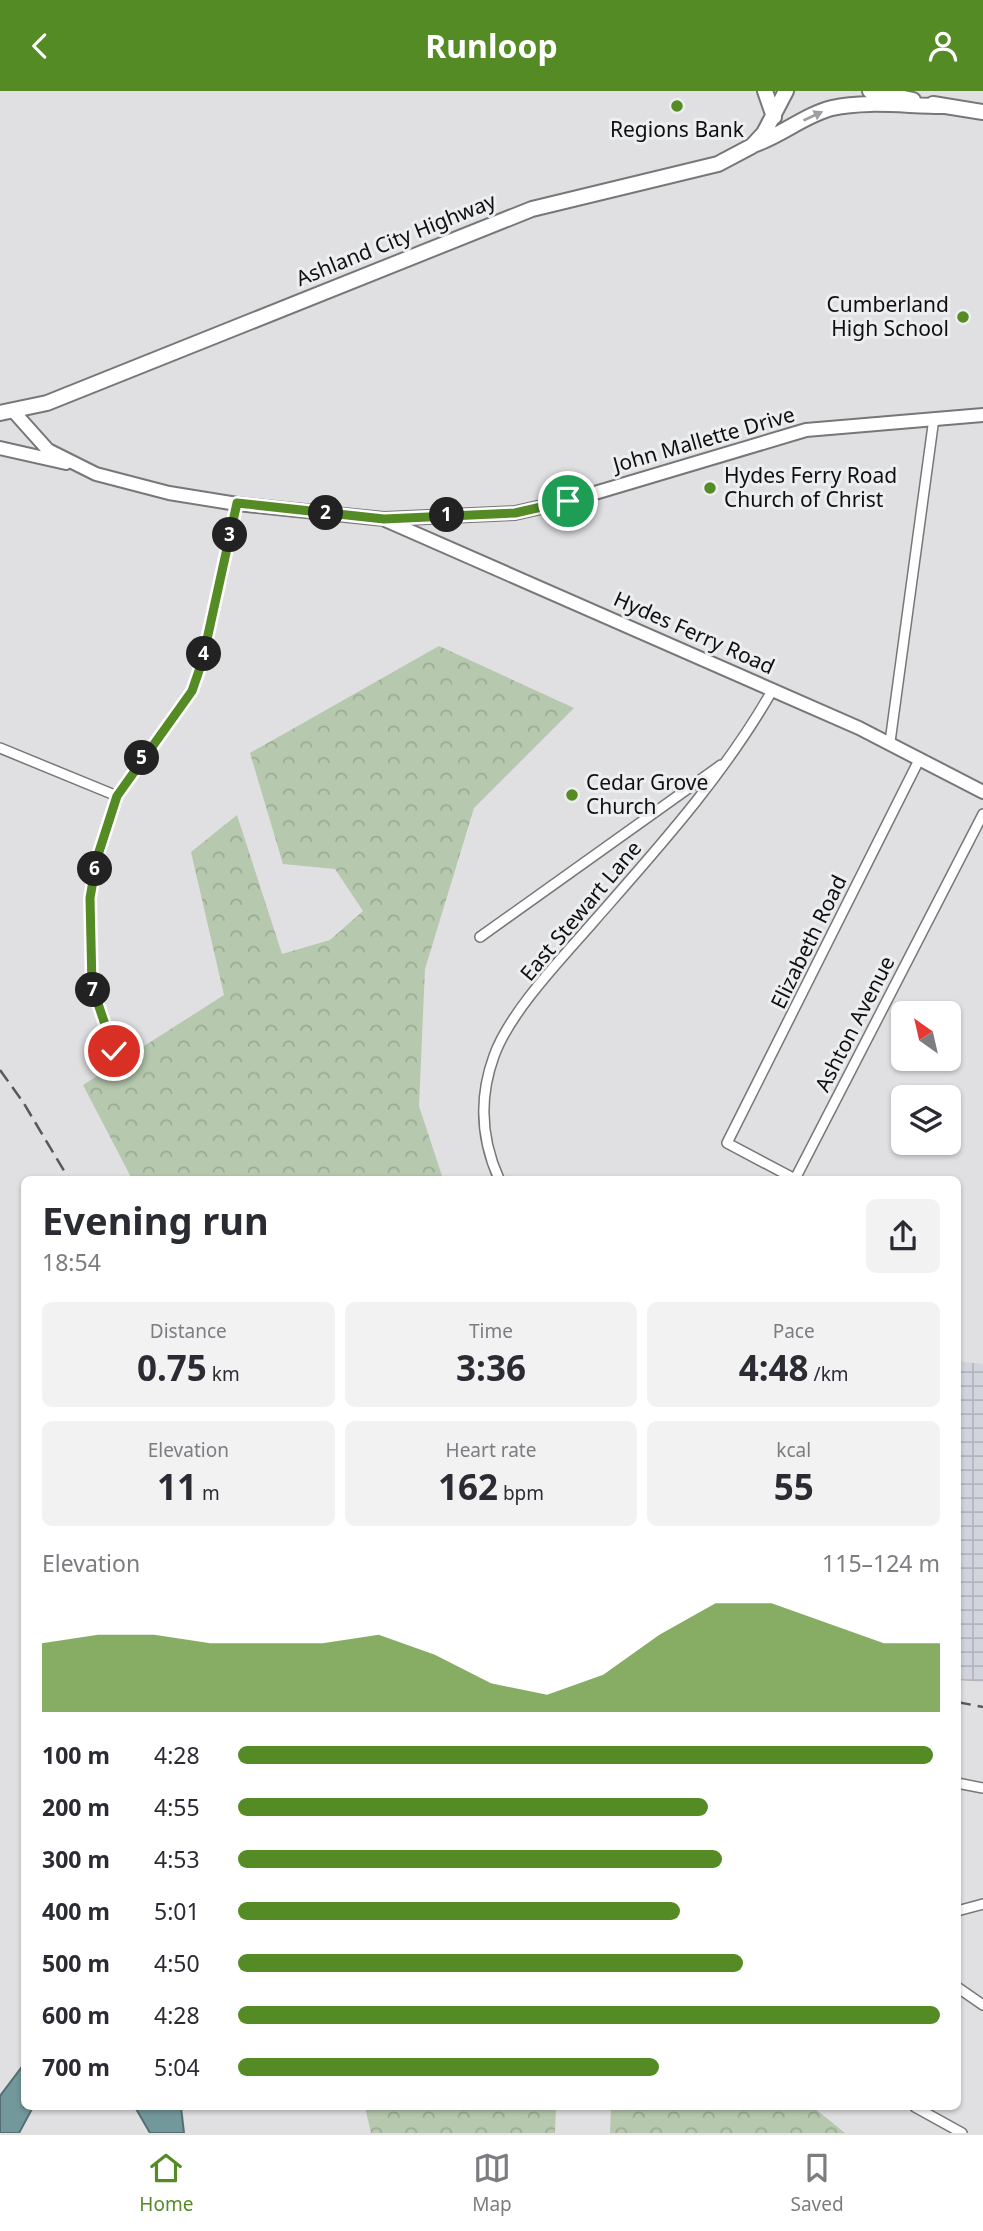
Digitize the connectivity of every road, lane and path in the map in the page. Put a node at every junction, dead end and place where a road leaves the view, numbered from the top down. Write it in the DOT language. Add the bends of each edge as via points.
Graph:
graph roads {
  1 [pos="765,91"];
  2 [pos="786,91"];
  3 [pos="870,91"];
  4 [pos="942,106"];
  5 [pos="983,112"];
  6 [pos="774,117"];
  7 [pos="752,146"];
  8 [pos="7,412"];
  9 [pos="983,415"];
  10 [pos="934,418"];
  11 [pos="0,448"];
  12 [pos="77,464"];
  13 [pos="237,503"];
  14 [pos="390,518"];
  15 [pos="773,689"];
  16 [pos="890,742"];
  17 [pos="0,748"];
  18 [pos="920,758"];
  19 [pos="728,760"];
  20 [pos="983,792"];
  21 [pos="117,796"];
  22 [pos="983,814"];
  23 [pos="480,937"];
  24 [pos="114,1051"];
  25 [pos="728,1141"];
  26 [pos="498,1176"];
  27 [pos="790,1176"];
  28 [pos="797,1176"];
  29 [pos="961,1784"];
  30 [pos="983,1788"];
  31 [pos="983,1904"];
  32 [pos="961,1910"];
  33 [pos="961,1990"];
  34 [pos="983,2005"];
  35 [pos="920,2110"];
  36 [pos="962,2133"];
  1 -- 6 [label="main road"];
  2 -- 6 [label="main road, Ashland City Highway"];
  3 -- 4 [label="main road"];
  4 -- 5 [label="main road"];
  7 -- 4 [label="main road, one-way" via="831,108"];
  6 -- 7 [label="main road, Ashland City Highway"];
  7 -- 8 [label="main road, Ashland City Highway" via="718,164 532,209 47,403"];
  8 -- 12 [label="street" via="48,450"];
  9 -- 10 [label="street, John Mallette Drive"];
  10 -- 14 [label="street, John Mallette Drive" via="806,430 515,513"];
  10 -- 16 [label="street"];
  11 -- 12 [label="street"];
  12 -- 13 [label="street" via="96,474 169,492"];
  13 -- 14 [label="street"];
  13 -- 21 [label="street" via="192,691"];
  14 -- 15 [label="street, Hydes Ferry Road"];
  15 -- 16 [label="street, Hydes Ferry Road"];
  15 -- 19 [label="street, East Stewart Lane"];
  16 -- 18 [label="street, Hydes Ferry Road"];
  17 -- 21 [label="street"];
  18 -- 20 [label="street, Hydes Ferry Road"];
  18 -- 25 [label="street, Elizabeth Road"];
  19 -- 23 [label="street"];
  19 -- 26 [label="street, East Stewart Lane" via="505,1033 494,1055 483,1106 484,1134"];
  21 -- 24 [label="street" via="90,898 92,986"];
  22 -- 28 [label="street, Ashton Avenue"];
  25 -- 27 [label="street, Ashton Avenue"];
  29 -- 30 [label="street"];
  31 -- 32 [label="street"];
  33 -- 34 [label="street"];
  35 -- 36 [label="street"];
}
